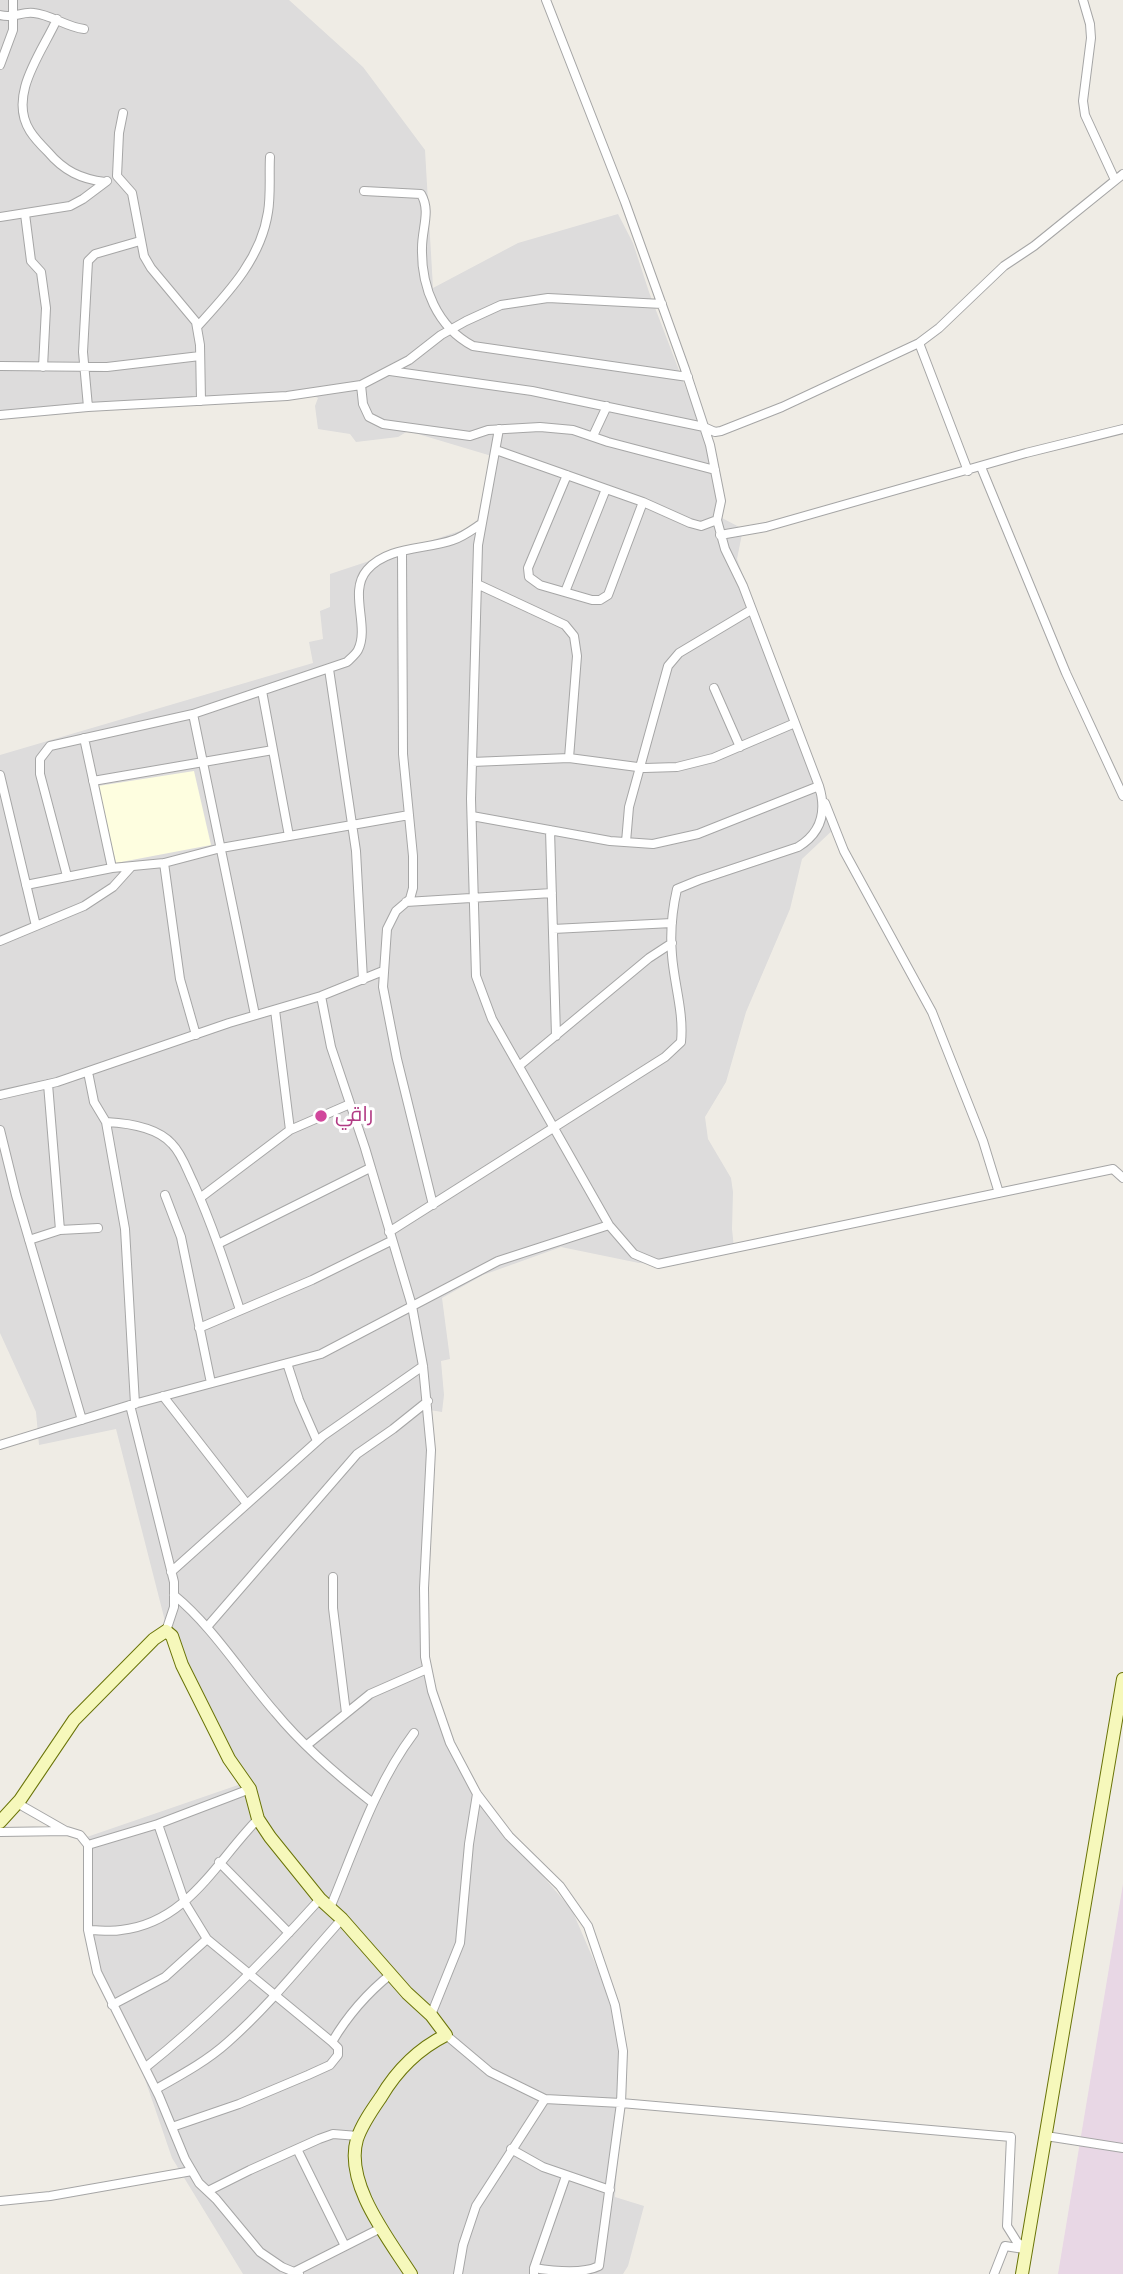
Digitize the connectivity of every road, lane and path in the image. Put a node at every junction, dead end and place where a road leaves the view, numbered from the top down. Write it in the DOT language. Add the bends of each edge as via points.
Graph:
graph roads {
  1 [pos="13,0"];
  2 [pos="546,0"];
  3 [pos="1083,0"];
  4 [pos="0,15"];
  5 [pos="13,17"];
  6 [pos="57,19"];
  7 [pos="84,29"];
  8 [pos="0,65"];
  9 [pos="123,113"];
  10 [pos="270,157"];
  11 [pos="1123,174"];
  12 [pos="117,176"];
  13 [pos="1115,180"];
  14 [pos="105,182"];
  15 [pos="364,191"];
  16 [pos="25,214"];
  17 [pos="0,217"];
  18 [pos="140,241"];
  19 [pos="662,304"];
  20 [pos="197,327"];
  21 [pos="450,330"];
  22 [pos="919,343"];
  23 [pos="200,356"];
  24 [pos="0,366"];
  25 [pos="43,367"];
  26 [pos="84,367"];
  27 [pos="390,371"];
  28 [pos="688,377"];
  29 [pos="361,384"];
  30 [pos="201,401"];
  31 [pos="607,406"];
  32 [pos="88,407"];
  33 [pos="0,415"];
  34 [pos="704,427"];
  35 [pos="499,429"];
  36 [pos="1123,429"];
  37 [pos="593,436"];
  38 [pos="496,450"];
  39 [pos="981,467"];
  40 [pos="715,470"];
  41 [pos="968,471"];
  42 [pos="567,475"];
  43 [pos="606,489"];
  44 [pos="643,502"];
  45 [pos="717,520"];
  46 [pos="481,524"];
  47 [pos="720,535"];
  48 [pos="402,552"];
  49 [pos="477,584"];
  50 [pos="565,592"];
  51 [pos="751,610"];
  52 [pos="329,669"];
  53 [pos="714,688"];
  54 [pos="262,691"];
  55 [pos="192,714"];
  56 [pos="795,723"];
  57 [pos="84,738"];
  58 [pos="740,747"];
  59 [pos="273,750"];
  60 [pos="569,758"];
  61 [pos="203,762"];
  62 [pos="472,762"];
  63 [pos="640,767"];
  64 [pos="0,775"];
  65 [pos="93,781"];
  66 [pos="819,786"];
  67 [pos="1123,796"];
  68 [pos="409,814"];
  69 [pos="472,816"];
  70 [pos="352,824"];
  71 [pos="550,830"];
  72 [pos="289,836"];
  73 [pos="626,842"];
  74 [pos="220,848"];
  75 [pos="164,863"];
  76 [pos="131,867"];
  77 [pos="112,868"];
  78 [pos="67,876"];
  79 [pos="26,885"];
  80 [pos="552,893"];
  81 [pos="474,898"];
  82 [pos="406,902"];
  83 [pos="672,923"];
  84 [pos="36,926"];
  85 [pos="553,929"];
  86 [pos="0,941"];
  87 [pos="672,943"];
  88 [pos="383,971"];
  89 [pos="363,980"];
  90 [pos="321,996"];
  91 [pos="275,1010"];
  92 [pos="255,1016"];
  93 [pos="196,1035"];
  94 [pos="556,1036"];
  95 [pos="519,1066"];
  96 [pos="88,1072"];
  97 [pos="48,1084"];
  98 [pos="0,1095"];
  99 [pos="350,1104"];
  100 [pos="106,1122"];
  101 [pos="554,1128"];
  102 [pos="0,1130"];
  103 [pos="290,1130"];
  104 [pos="370,1168"];
  105 [pos="1123,1178"];
  106 [pos="999,1193"];
  107 [pos="164,1195"];
  108 [pos="200,1198"];
  109 [pos="433,1205"];
  110 [pos="609,1225"];
  111 [pos="97,1227"];
  112 [pos="60,1230"];
  113 [pos="390,1237"];
  114 [pos="29,1240"];
  115 [pos="218,1244"];
  116 [pos="412,1306"];
  117 [pos="240,1310"];
  118 [pos="199,1328"];
  119 [pos="287,1363"];
  120 [pos="423,1366"];
  121 [pos="211,1383"];
  122 [pos="163,1396"];
  123 [pos="428,1401"];
  124 [pos="132,1405"];
  125 [pos="82,1420"];
  126 [pos="317,1441"];
  127 [pos="0,1444"];
  128 [pos="247,1504"];
  129 [pos="171,1572"];
  130 [pos="333,1577"];
  131 [pos="174,1595"];
  132 [pos="207,1627"];
  133 [pos="166,1631"];
  134 [pos="427,1668"];
  135 [pos="1123,1685"];
  136 [pos="346,1713"];
  137 [pos="414,1733"];
  138 [pos="307,1745"];
  139 [pos="250,1789"];
  140 [pos="477,1794"];
  141 [pos="17,1803"];
  142 [pos="373,1803"];
  143 [pos="258,1819"];
  144 [pos="0,1822"];
  145 [pos="158,1824"];
  146 [pos="0,1832"];
  147 [pos="67,1832"];
  148 [pos="88,1845"];
  149 [pos="219,1863"];
  150 [pos="320,1899"];
  151 [pos="184,1903"];
  152 [pos="330,1908"];
  153 [pos="342,1919"];
  154 [pos="88,1930"];
  155 [pos="289,1933"];
  156 [pos="207,1939"];
  157 [pos="249,1973"];
  158 [pos="391,1975"];
  159 [pos="275,1994"];
  160 [pos="112,2005"];
  161 [pos="431,2015"];
  162 [pos="446,2035"];
  163 [pos="332,2042"];
  164 [pos="146,2067"];
  165 [pos="156,2089"];
  166 [pos="545,2099"];
  167 [pos="621,2103"];
  168 [pos="172,2127"];
  169 [pos="358,2136"];
  170 [pos="1046,2136"];
  171 [pos="1123,2148"];
  172 [pos="297,2149"];
  173 [pos="511,2149"];
  174 [pos="192,2171"];
  175 [pos="566,2176"];
  176 [pos="610,2190"];
  177 [pos="208,2191"];
  178 [pos="0,2201"];
  179 [pos="381,2228"];
  180 [pos="345,2246"];
  181 [pos="1027,2249"];
  182 [pos="534,2271"];
  183 [pos="296,2273"];
  184 [pos="411,2274"];
  185 [pos="458,2274"];
  186 [pos="994,2274"];
  187 [pos="1022,2274"];
  1 -- 5 [label="street"];
  2 -- 19 [label="street"];
  3 -- 13 [label="street" via="1091,38 1085,115"];
  4 -- 5 [label="street"];
  5 -- 6 [label="street" via="30,12"];
  5 -- 8 [label="street"];
  6 -- 7 [label="street"];
  6 -- 14 [label="street" via="26,82 27,124 65,169"];
  9 -- 12 [label="street"];
  10 -- 20 [label="street" via="268,212 257,249 239,280"];
  11 -- 13 [label="street"];
  12 -- 14 [label="street"];
  12 -- 18 [label="street" via="132,193"];
  13 -- 22 [label="street" via="1004,267"];
  14 -- 16 [label="street" via="70,206"];
  15 -- 21 [label="street" via="421,194 426,204 425,281"];
  16 -- 17 [label="street"];
  16 -- 25 [label="street" via="31,261 41,272 46,308"];
  18 -- 20 [label="street" via="151,268"];
  18 -- 26 [label="street" via="95,254 88,261"];
  19 -- 21 [label="street" via="548,299 501,305"];
  19 -- 28 [label="street"];
  20 -- 23 [label="street"];
  21 -- 27 [label="street"];
  21 -- 28 [label="street" via="473,346"];
  22 -- 34 [label="street" via="721,431"];
  22 -- 41 [label="street"];
  23 -- 26 [label="street"];
  23 -- 30 [label="street"];
  24 -- 25 [label="street"];
  25 -- 26 [label="street"];
  26 -- 32 [label="street"];
  27 -- 29 [label="street"];
  27 -- 31 [label="street"];
  28 -- 34 [label="street"];
  29 -- 30 [label="street" via="287,396"];
  29 -- 35 [label="street" via="369,416 383,424 470,436"];
  30 -- 32 [label="street"];
  31 -- 34 [label="street"];
  31 -- 37 [label="street"];
  32 -- 33 [label="street"];
  34 -- 40 [label="street"];
  35 -- 37 [label="street" via="540,427"];
  35 -- 38 [label="street"];
  36 -- 39 [label="street"];
  37 -- 40 [label="street"];
  38 -- 42 [label="street"];
  38 -- 46 [label="street"];
  39 -- 41 [label="street"];
  39 -- 67 [label="street" via="1066,673"];
  40 -- 45 [label="street" via="721,501"];
  41 -- 47 [label="street"];
  42 -- 43 [label="street"];
  42 -- 50 [label="street" via="528,568 529,577 540,585"];
  43 -- 44 [label="street"];
  43 -- 50 [label="street"];
  44 -- 45 [label="street" via="701,526"];
  44 -- 50 [label="street" via="608,595 592,600"];
  45 -- 47 [label="street"];
  46 -- 48 [label="street" via="454,540"];
  46 -- 49 [label="street"];
  47 -- 51 [label="street"];
  48 -- 52 [label="street" via="365,572 360,584 358,651 347,662"];
  48 -- 68 [label="street" via="403,754"];
  49 -- 60 [label="street" via="565,625 574,636 577,656"];
  49 -- 62 [label="street"];
  51 -- 56 [label="street"];
  51 -- 63 [label="street" via="679,653 668,666"];
  52 -- 54 [label="street"];
  52 -- 70 [label="street"];
  53 -- 58 [label="street"];
  54 -- 55 [label="street"];
  54 -- 59 [label="street"];
  55 -- 57 [label="street"];
  55 -- 61 [label="street"];
  56 -- 58 [label="street"];
  56 -- 66 [label="street"];
  57 -- 65 [label="street"];
  57 -- 78 [label="street" via="50,746 40,759"];
  58 -- 63 [label="street" via="677,766"];
  59 -- 61 [label="street"];
  59 -- 72 [label="street"];
  60 -- 62 [label="street"];
  60 -- 63 [label="street"];
  61 -- 65 [label="street"];
  61 -- 74 [label="street"];
  62 -- 69 [label="street"];
  63 -- 73 [label="street"];
  64 -- 79 [label="street"];
  65 -- 77 [label="street"];
  66 -- 73 [label="street" via="698,834 653,844"];
  66 -- 83 [label="street" via="823,812 820,826 809,840 677,889"];
  66 -- 106 [label="street" via="844,851 932,1012"];
  68 -- 70 [label="street"];
  68 -- 82 [label="street" via="413,888"];
  69 -- 71 [label="street"];
  69 -- 81 [label="street"];
  70 -- 72 [label="street"];
  70 -- 89 [label="street"];
  71 -- 73 [label="street"];
  71 -- 80 [label="street"];
  72 -- 74 [label="street"];
  74 -- 75 [label="street"];
  74 -- 92 [label="street"];
  75 -- 76 [label="street"];
  75 -- 93 [label="street" via="180,979"];
  76 -- 77 [label="street"];
  76 -- 84 [label="street" via="104,894"];
  77 -- 78 [label="street"];
  78 -- 79 [label="street"];
  79 -- 84 [label="street"];
  80 -- 81 [label="street"];
  80 -- 85 [label="street"];
  81 -- 82 [label="street"];
  81 -- 95 [label="street" via="476,975 492,1019"];
  82 -- 88 [label="street" via="387,929"];
  83 -- 85 [label="street"];
  83 -- 87 [label="street"];
  84 -- 86 [label="street"];
  85 -- 94 [label="street"];
  87 -- 94 [label="street"];
  87 -- 101 [label="street" via="681,1042"];
  88 -- 89 [label="street"];
  88 -- 109 [label="street" via="397,1059"];
  89 -- 90 [label="street"];
  90 -- 91 [label="street"];
  90 -- 99 [label="street" via="331,1047"];
  91 -- 92 [label="street"];
  91 -- 103 [label="street"];
  92 -- 93 [label="street"];
  93 -- 96 [label="street"];
  94 -- 95 [label="street"];
  95 -- 101 [label="street"];
  96 -- 97 [label="street"];
  96 -- 100 [label="street" via="94,1102"];
  97 -- 98 [label="street"];
  97 -- 112 [label="street"];
  99 -- 103 [label="street"];
  99 -- 104 [label="street"];
  100 -- 108 [label="street" via="127,1123 172,1143"];
  100 -- 124 [label="street" via="125,1229"];
  101 -- 109 [label="street"];
  101 -- 110 [label="street"];
  102 -- 114 [label="street"];
  103 -- 108 [label="street"];
  104 -- 113 [label="street"];
  104 -- 115 [label="street"];
  105 -- 106 [label="street" via="1113,1170"];
  106 -- 110 [label="street" via="658,1264 634,1254"];
  107 -- 118 [label="street" via="181,1237"];
  108 -- 115 [label="street"];
  109 -- 113 [label="street"];
  110 -- 116 [label="street" via="498,1261"];
  111 -- 112 [label="street"];
  112 -- 114 [label="street"];
  113 -- 116 [label="street"];
  113 -- 117 [label="street" via="312,1280"];
  114 -- 125 [label="street"];
  115 -- 117 [label="street"];
  116 -- 119 [label="street" via="321,1354"];
  116 -- 120 [label="street"];
  117 -- 118 [label="street"];
  118 -- 121 [label="street"];
  119 -- 121 [label="street"];
  119 -- 126 [label="street"];
  120 -- 123 [label="street"];
  120 -- 126 [label="street"];
  121 -- 122 [label="street"];
  122 -- 124 [label="street"];
  122 -- 128 [label="street"];
  123 -- 132 [label="street" via="357,1454"];
  123 -- 134 [label="street"];
  124 -- 125 [label="street"];
  124 -- 129 [label="street"];
  125 -- 127 [label="street"];
  126 -- 128 [label="street"];
  128 -- 129 [label="street"];
  129 -- 131 [label="street"];
  130 -- 136 [label="street"];
  131 -- 132 [label="street"];
  131 -- 133 [label="street"];
  132 -- 138 [label="street"];
  133 -- 139 [label="street" via="229,1759"];
  133 -- 141 [label="street" via="74,1720"];
  134 -- 136 [label="street" via="370,1694"];
  134 -- 140 [label="street" via="450,1743"];
  135 -- 170 [label="street"];
  136 -- 138 [label="street"];
  137 -- 142 [label="street"];
  138 -- 142 [label="street"];
  139 -- 143 [label="street"];
  139 -- 145 [label="street"];
  140 -- 161 [label="street" via="460,1943"];
  140 -- 167 [label="street" via="509,1836 560,1886 588,1926 615,2005 623,2051"];
  141 -- 144 [label="street"];
  141 -- 147 [label="street"];
  142 -- 152 [label="street"];
  143 -- 149 [label="street"];
  143 -- 150 [label="street"];
  145 -- 148 [label="street"];
  145 -- 151 [label="street"];
  146 -- 147 [label="street"];
  147 -- 148 [label="street" via="80,1835"];
  148 -- 154 [label="street"];
  149 -- 151 [label="street"];
  149 -- 155 [label="street"];
  150 -- 152 [label="street"];
  150 -- 155 [label="street"];
  151 -- 154 [label="street" via="142,1926"];
  151 -- 156 [label="street"];
  152 -- 153 [label="street"];
  153 -- 158 [label="street"];
  153 -- 159 [label="street"];
  154 -- 160 [label="street" via="97,1972"];
  155 -- 157 [label="street"];
  156 -- 157 [label="street"];
  156 -- 160 [label="street" via="165,1977"];
  157 -- 159 [label="street"];
  157 -- 164 [label="street"];
  158 -- 161 [label="street"];
  158 -- 163 [label="street" via="363,1998"];
  159 -- 163 [label="street"];
  159 -- 165 [label="street" via="228,2042"];
  160 -- 164 [label="street"];
  161 -- 162 [label="street"];
  162 -- 166 [label="street" via="490,2072"];
  162 -- 169 [label="street" via="411,2057"];
  163 -- 168 [label="street" via="338,2055 330,2065 239,2105"];
  164 -- 165 [label="street"];
  165 -- 168 [label="street"];
  166 -- 167 [label="street"];
  166 -- 173 [label="street"];
  167 -- 176 [label="street"];
  167 -- 181 [label="street" via="1010,2137 1007,2226"];
  168 -- 174 [label="street"];
  169 -- 172 [label="street" via="333,2134"];
  169 -- 179 [label="street" via="354,2169"];
  170 -- 171 [label="street"];
  170 -- 181 [label="street"];
  172 -- 177 [label="street"];
  172 -- 180 [label="street"];
  173 -- 175 [label="street"];
  173 -- 185 [label="street" via="473,2213"];
  174 -- 177 [label="street"];
  174 -- 178 [label="street"];
  175 -- 176 [label="street"];
  175 -- 182 [label="street"];
  176 -- 182 [label="street" via="597,2268"];
  177 -- 183 [label="street" via="260,2252"];
  179 -- 180 [label="street"];
  179 -- 184 [label="street"];
  180 -- 183 [label="street"];
  181 -- 186 [label="street" via="1005,2246"];
  181 -- 187 [label="street"];
}
